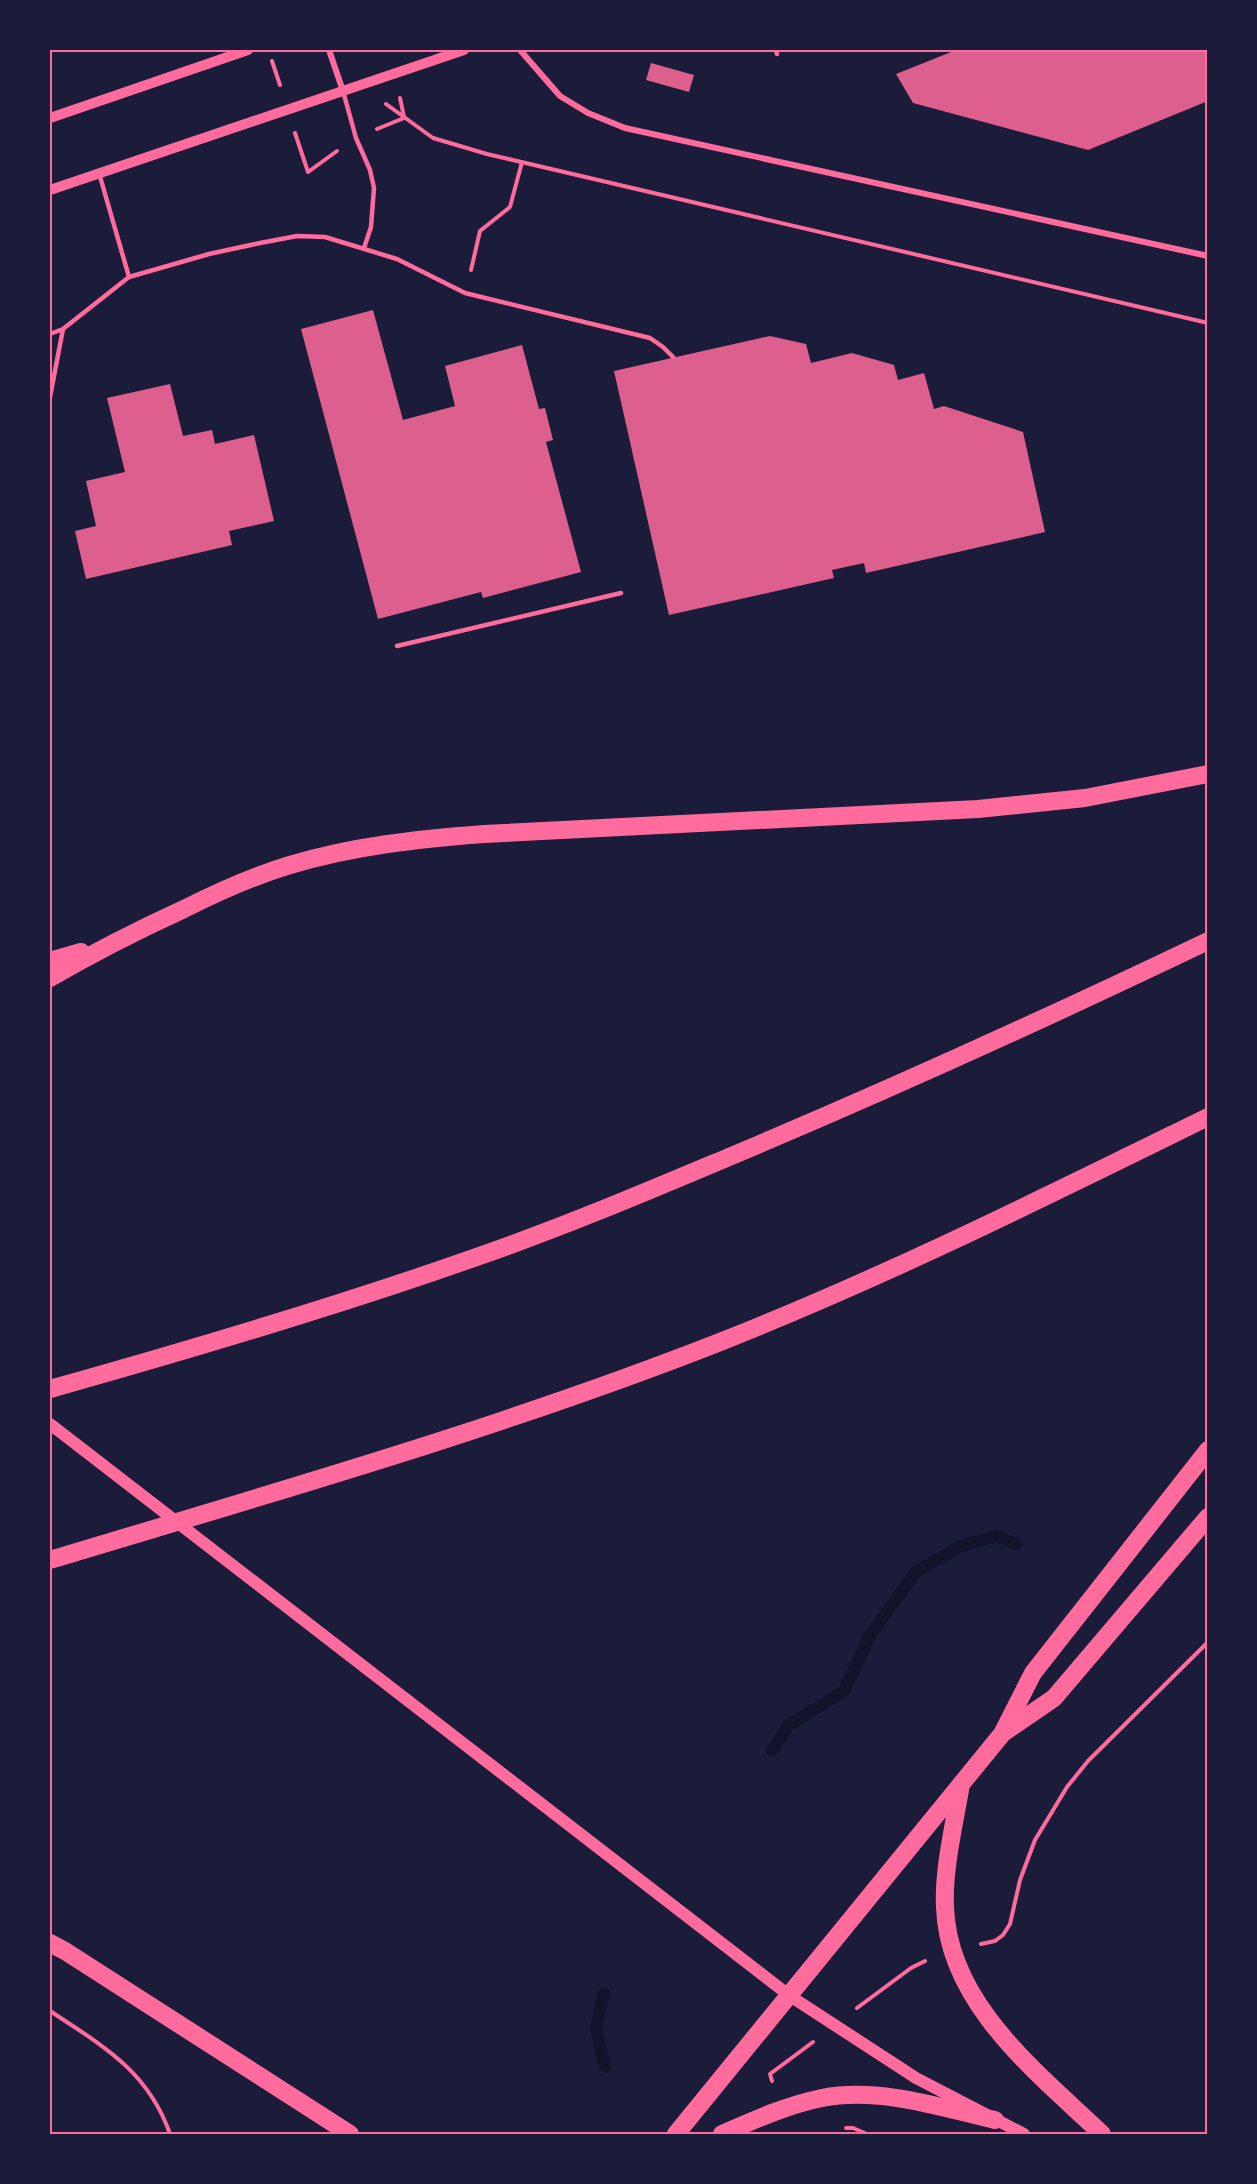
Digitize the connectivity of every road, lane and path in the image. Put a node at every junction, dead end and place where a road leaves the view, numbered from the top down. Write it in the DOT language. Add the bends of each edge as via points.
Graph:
graph roads {
  1 [pos="248,50"];
  2 [pos="329,50"];
  3 [pos="464,50"];
  4 [pos="520,50"];
  5 [pos="343,91"];
  6 [pos="50,118"];
  7 [pos="404,118"];
  8 [pos="522,162"];
  9 [pos="99,173"];
  10 [pos="50,190"];
  11 [pos="364,248"];
  12 [pos="1208,256"];
  13 [pos="129,277"];
  14 [pos="465,293"];
  15 [pos="1208,323"];
  16 [pos="63,329"];
  17 [pos="50,334"];
  18 [pos="673,357"];
  19 [pos="50,397"];
  20 [pos="621,593"];
  21 [pos="397,646"];
  22 [pos="1208,774"];
  23 [pos="1208,941"];
  24 [pos="106,946"];
  25 [pos="50,961"];
  26 [pos="50,978"];
  27 [pos="1208,1117"];
  28 [pos="50,1389"];
  29 [pos="50,1424"];
  30 [pos="1208,1450"];
  31 [pos="1208,1517"];
  32 [pos="50,1560"];
  33 [pos="1208,1642"];
  34 [pos="1002,1734"];
  35 [pos="961,1783"];
  36 [pos="987,1942"];
  37 [pos="50,1943"];
  38 [pos="930,1959"];
  39 [pos="902,1975"];
  40 [pos="790,1996"];
  41 [pos="50,2011"];
  42 [pos="996,2120"];
  43 [pos="170,2134"];
  44 [pos="350,2134"];
  45 [pos="676,2134"];
  46 [pos="722,2134"];
  47 [pos="1024,2134"];
  48 [pos="1102,2134"];
  1 -- 6 [label="street"];
  2 -- 5 [label="street"];
  3 -- 5 [label="street"];
  4 -- 12 [label="street" via="560,96 625,128"];
  5 -- 9 [label="street"];
  5 -- 11 [label="lane" via="374,188 371,227"];
  7 -- 8 [label="path" via="433,138"];
  8 -- 14 [label="path" via="510,207 480,231"];
  8 -- 15 [label="path"];
  9 -- 10 [label="street"];
  9 -- 13 [label="lane"];
  11 -- 13 [label="lane" via="325,237 297,236 209,254"];
  11 -- 14 [label="lane" via="397,259"];
  13 -- 16 [label="lane"];
  14 -- 18 [label="lane" via="650,338"];
  16 -- 17 [label="lane"];
  16 -- 19 [label="lane"];
  20 -- 21 [label="lane"];
  22 -- 24 [label="highway" via="1085,798 978,809 408,840 289,865 231,887"];
  23 -- 28 [label="highway" via="865,1100 614,1206 485,1254 211,1344"];
  24 -- 25 [label="highway"];
  24 -- 26 [label="highway"];
  27 -- 32 [label="highway" via="920,1257 731,1337 537,1410"];
  29 -- 40 [label="main road"];
  30 -- 34 [label="highway" via="1034,1673"];
  31 -- 34 [label="highway" via="1054,1698"];
  33 -- 36 [label="path" via="1066,1787 1035,1840 1010,1924 1003,1935"];
  34 -- 35 [label="highway"];
  35 -- 40 [label="highway"];
  35 -- 48 [label="highway" via="944,1905 948,1935 961,1973 991,2025"];
  37 -- 44 [label="highway"];
  38 -- 39 [label="path"];
  40 -- 42 [label="main road" via="916,2078"];
  40 -- 45 [label="highway"];
  41 -- 43 [label="path" via="126,2064 157,2103"];
  42 -- 46 [label="highway" via="910,2101 843,2096 779,2110"];
  42 -- 47 [label="main road"];
}
